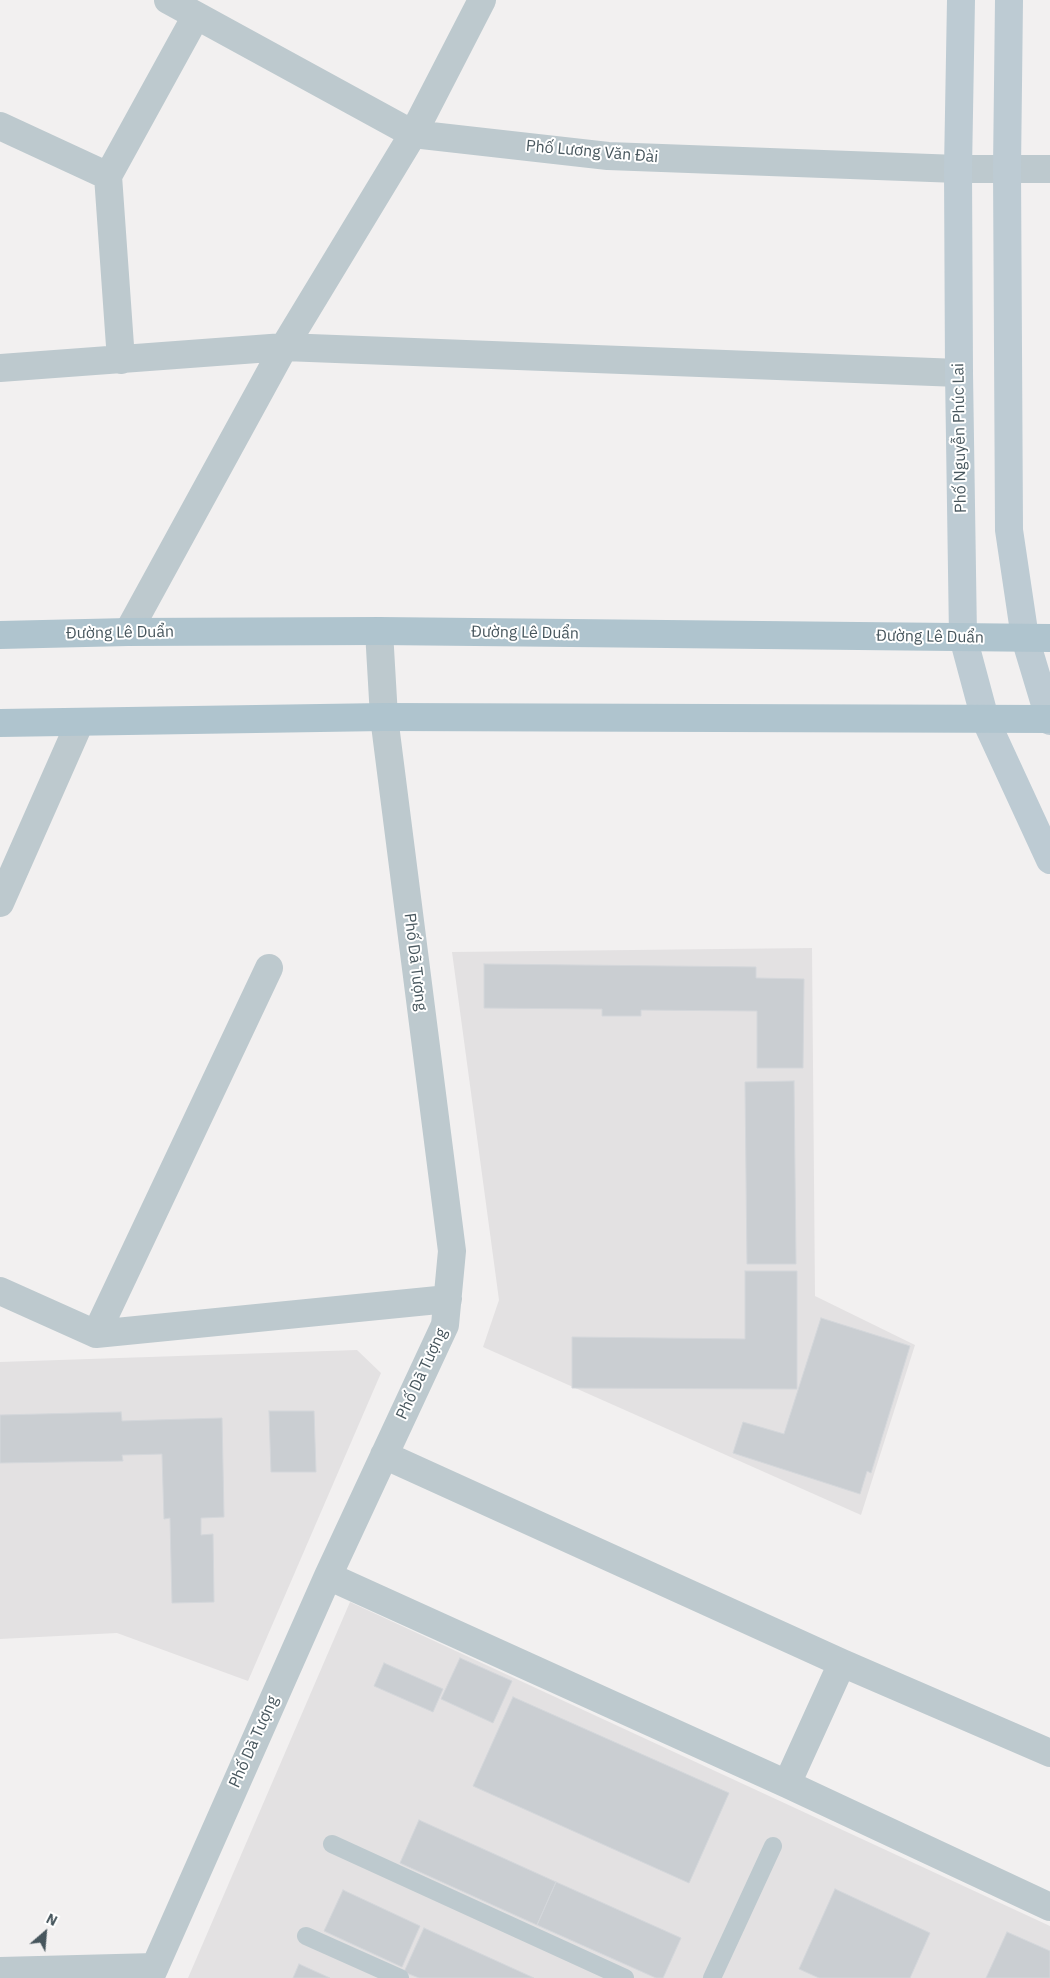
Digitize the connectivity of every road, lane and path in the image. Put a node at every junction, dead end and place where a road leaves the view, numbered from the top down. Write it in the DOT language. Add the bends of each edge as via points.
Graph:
graph roads {
  1 [pos="168,0"];
  2 [pos="482,0"];
  3 [pos="961,0"];
  4 [pos="1009,0"];
  5 [pos="196,16"];
  6 [pos="0,126"];
  7 [pos="412,134"];
  8 [pos="958,168"];
  9 [pos="1007,169"];
  10 [pos="1050,169"];
  11 [pos="108,176"];
  12 [pos="284,347"];
  13 [pos="121,360"];
  14 [pos="0,368"];
  15 [pos="959,373"];
  16 [pos="379,631"];
  17 [pos="128,632"];
  18 [pos="0,635"];
  19 [pos="964,637"];
  20 [pos="1037,638"];
  21 [pos="384,717"];
  22 [pos="985,719"];
  23 [pos="1050,720"];
  24 [pos="80,722"];
  25 [pos="0,723"];
  26 [pos="1050,860"];
  27 [pos="0,903"];
  28 [pos="269,968"];
  29 [pos="0,1291"];
  30 [pos="448,1299"];
  31 [pos="96,1334"];
  32 [pos="384,1455"];
  33 [pos="328,1576"];
  34 [pos="842,1662"];
  35 [pos="1050,1753"];
  36 [pos="787,1784"];
  37 [pos="332,1844"];
  38 [pos="773,1846"];
  39 [pos="1050,1908"];
  40 [pos="306,1936"];
  41 [pos="0,1971"];
  42 [pos="152,1973"];
  43 [pos="400,1978"];
  44 [pos="625,1978"];
  45 [pos="712,1978"];
  1 -- 5 [label="street, Phố Lương Văn Đài"];
  2 -- 7 [label="street"];
  3 -- 8 [label="street, Phố Nguyễn Phúc Lai"];
  4 -- 9 [label="street"];
  5 -- 7 [label="street, Phố Lương Văn Đài"];
  5 -- 11 [label="street"];
  6 -- 11 [label="street"];
  7 -- 8 [label="street, Phố Lương Văn Đài" via="608,156"];
  7 -- 12 [label="street"];
  8 -- 9 [label="street, Phố Lương Văn Đài"];
  8 -- 15 [label="street, Phố Nguyễn Phúc Lai"];
  9 -- 10 [label="street, Phố Lương Văn Đài"];
  9 -- 20 [label="street" via="1009,530"];
  11 -- 13 [label="street"];
  12 -- 13 [label="street"];
  12 -- 15 [label="street"];
  12 -- 17 [label="street"];
  13 -- 14 [label="street"];
  15 -- 19 [label="street, Phố Nguyễn Phúc Lai"];
  16 -- 17 [label="main road, Đường Lê Duẩn"];
  16 -- 19 [label="main road, Đường Lê Duẩn"];
  16 -- 21 [label="street, Phố Dã Tượng"];
  17 -- 18 [label="main road, Đường Lê Duẩn"];
  19 -- 20 [label="main road, Đường Lê Duẩn"];
  19 -- 22 [label="street, Phố Nguyễn Phúc Lai"];
  20 -- 23 [label="street"];
  21 -- 22 [label="main road"];
  21 -- 24 [label="main road"];
  21 -- 30 [label="street, Phố Dã Tượng" via="452,1251"];
  22 -- 23 [label="main road"];
  22 -- 26 [label="street, Phố Nguyễn Phúc Lai"];
  24 -- 25 [label="main road"];
  24 -- 27 [label="street"];
  28 -- 31 [label="street"];
  29 -- 31 [label="street"];
  30 -- 31 [label="street"];
  30 -- 32 [label="street, Phố Dã Tượng" via="445,1325"];
  32 -- 33 [label="street, Phố Dã Tượng"];
  32 -- 34 [label="street"];
  33 -- 36 [label="street"];
  33 -- 42 [label="street, Phố Dã Tượng"];
  34 -- 35 [label="street"];
  34 -- 36 [label="street"];
  36 -- 39 [label="street"];
  37 -- 44 [label="lane"];
  38 -- 45 [label="lane"];
  40 -- 43 [label="lane"];
  41 -- 42 [label="street"];
}
